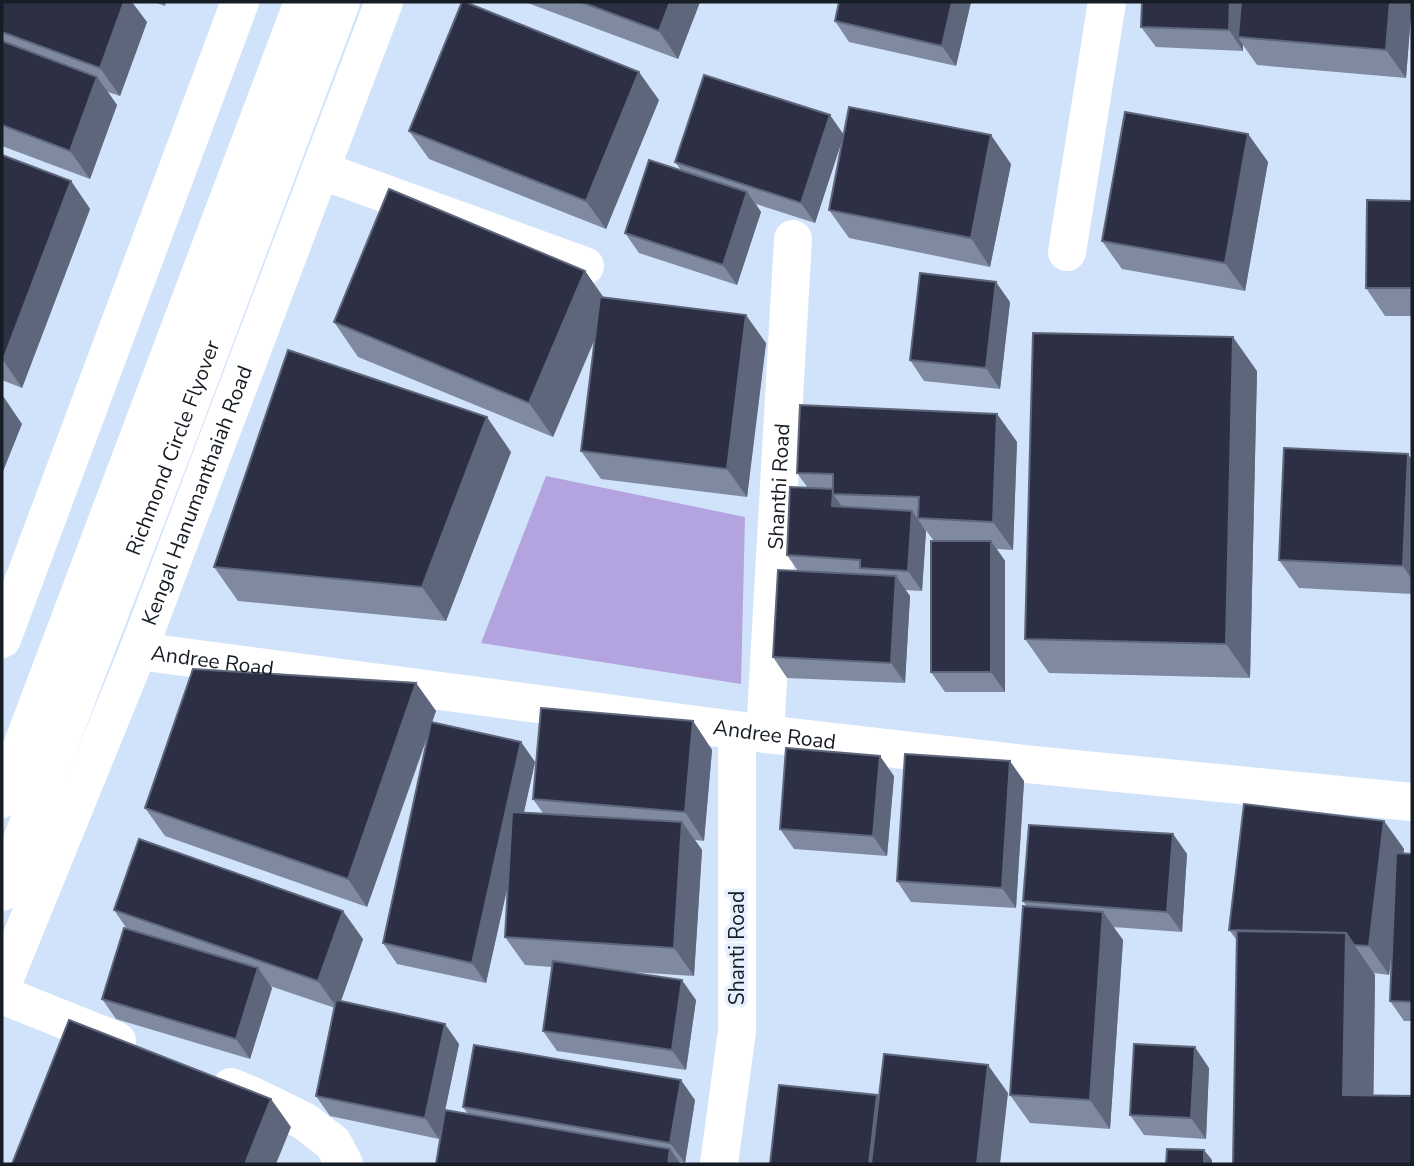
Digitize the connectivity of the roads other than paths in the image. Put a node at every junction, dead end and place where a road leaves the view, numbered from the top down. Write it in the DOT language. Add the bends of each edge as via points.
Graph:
graph roads {
  1 [pos="240,2"];
  2 [pos="303,2"];
  3 [pos="341,2"];
  4 [pos="384,2"];
  5 [pos="1107,2"];
  6 [pos="320,170"];
  7 [pos="793,239"];
  8 [pos="1067,252"];
  9 [pos="584,266"];
  10 [pos="2,639"];
  11 [pos="138,651"];
  12 [pos="751,732"];
  13 [pos="2,799"];
  14 [pos="1412,802"];
  15 [pos="2,892"];
  16 [pos="2,985"];
  17 [pos="2,995"];
  18 [pos="152,1056"];
  19 [pos="204,1076"];
  20 [pos="344,1164"];
  21 [pos="719,1164"];
  1 -- 10 [label="main road"];
  2 -- 13 [label="main road, Richmond Circle Flyover"];
  3 -- 15 [label="main road, Richmond Circle Flyover"];
  4 -- 6 [label="main road, Kengal Hanumanthaiah Road"];
  5 -- 8 [label="main road"];
  6 -- 9 [label="main road"];
  6 -- 11 [label="main road, Kengal Hanumanthaiah Road"];
  7 -- 12 [label="main road, Shanthi Road"];
  11 -- 12 [label="main road, Andree Road"];
  11 -- 16 [label="main road, Kengal Hanumanthaiah Road"];
  12 -- 14 [label="main road, Andree Road"];
  12 -- 21 [label="main road, Shanti Road" via="737,1031"];
  17 -- 18 [label="main road"];
  19 -- 20 [label="main road" via="304,1121 332,1143"];
}
